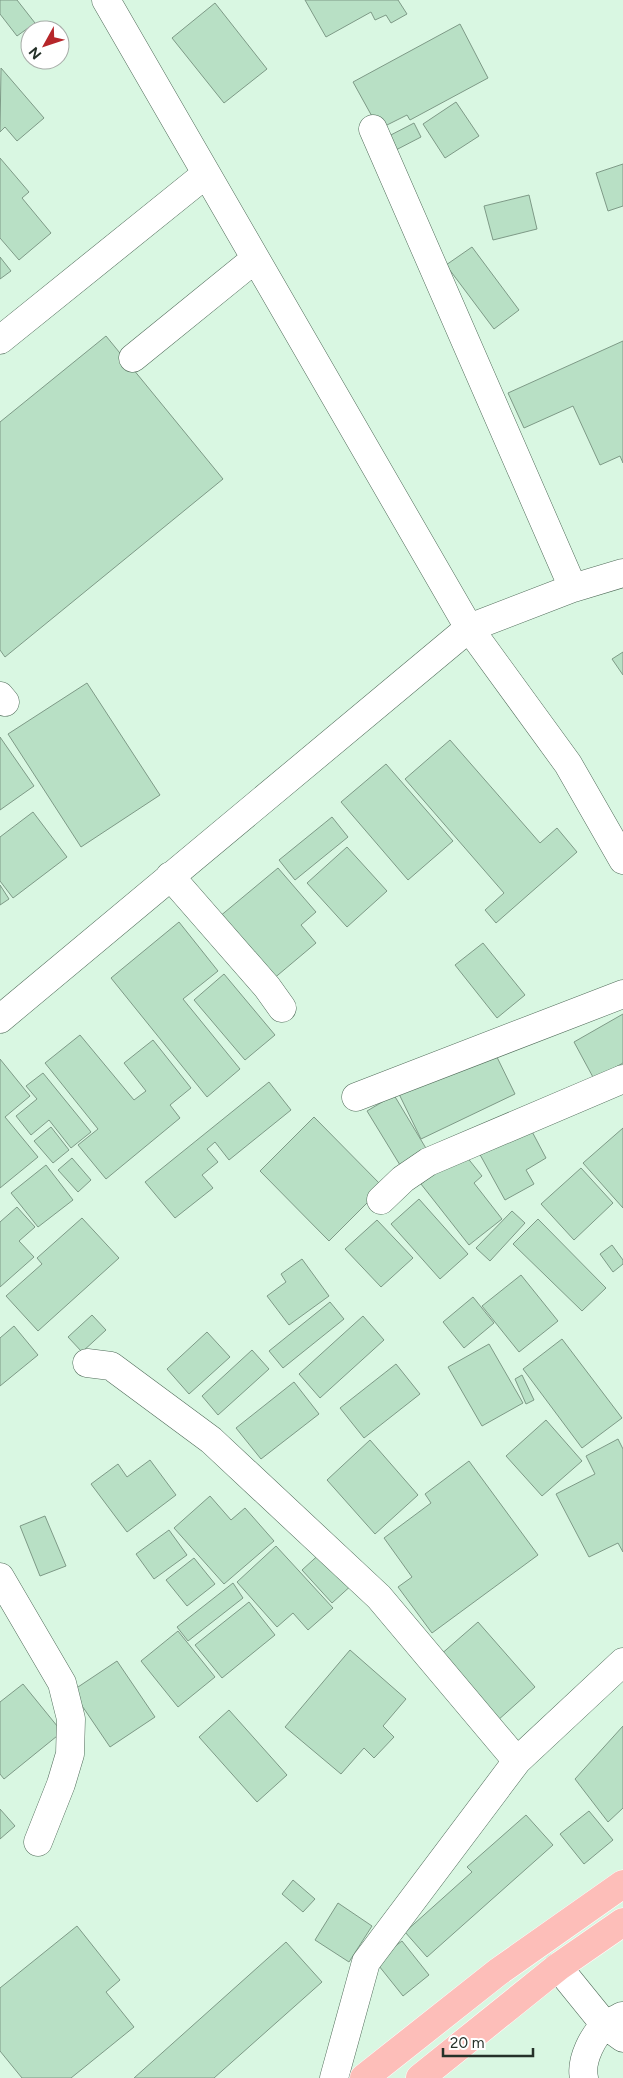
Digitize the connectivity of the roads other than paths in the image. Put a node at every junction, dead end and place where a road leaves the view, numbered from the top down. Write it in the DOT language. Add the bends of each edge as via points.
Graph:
graph roads {
  1 [pos="106,0"];
  2 [pos="373,129"];
  3 [pos="206,174"];
  4 [pos="255,259"];
  5 [pos="0,340"];
  6 [pos="133,358"];
  7 [pos="623,573"];
  8 [pos="573,588"];
  9 [pos="468,628"];
  10 [pos="622,852"];
  11 [pos="170,876"];
  12 [pos="623,994"];
  13 [pos="282,1008"];
  14 [pos="0,1019"];
  15 [pos="623,1078"];
  16 [pos="356,1097"];
  17 [pos="382,1200"];
  18 [pos="87,1363"];
  19 [pos="0,1577"];
  20 [pos="623,1662"];
  21 [pos="517,1761"];
  22 [pos="38,1842"];
  23 [pos="623,1884"];
  24 [pos="623,1922"];
  25 [pos="558,1967"];
  26 [pos="617,2026"];
  27 [pos="333,2076"];
  28 [pos="364,2078"];
  29 [pos="420,2078"];
  30 [pos="584,2078"];
  1 -- 3 [label="street"];
  2 -- 8 [label="street"];
  3 -- 4 [label="street"];
  3 -- 5 [label="street"];
  4 -- 6 [label="street"];
  4 -- 9 [label="street"];
  7 -- 8 [label="street"];
  8 -- 9 [label="street"];
  9 -- 10 [label="street" via="568,764"];
  9 -- 11 [label="street"];
  11 -- 13 [label="street"];
  11 -- 14 [label="street"];
  12 -- 16 [label="street"];
  15 -- 17 [label="street" via="428,1162 403,1179"];
  18 -- 21 [label="street" via="111,1366 219,1447 379,1597"];
  19 -- 22 [label="street" via="62,1683 71,1719 70,1754"];
  20 -- 21 [label="street"];
  21 -- 27 [label="street" via="366,1962"];
  23 -- 28 [label="main road" via="498,1972"];
  24 -- 25 [label="main road"];
  25 -- 26 [label="street"];
  25 -- 29 [label="main road"];
  26 -- 30 [label="street" via="586,2051 582,2071"];
}
